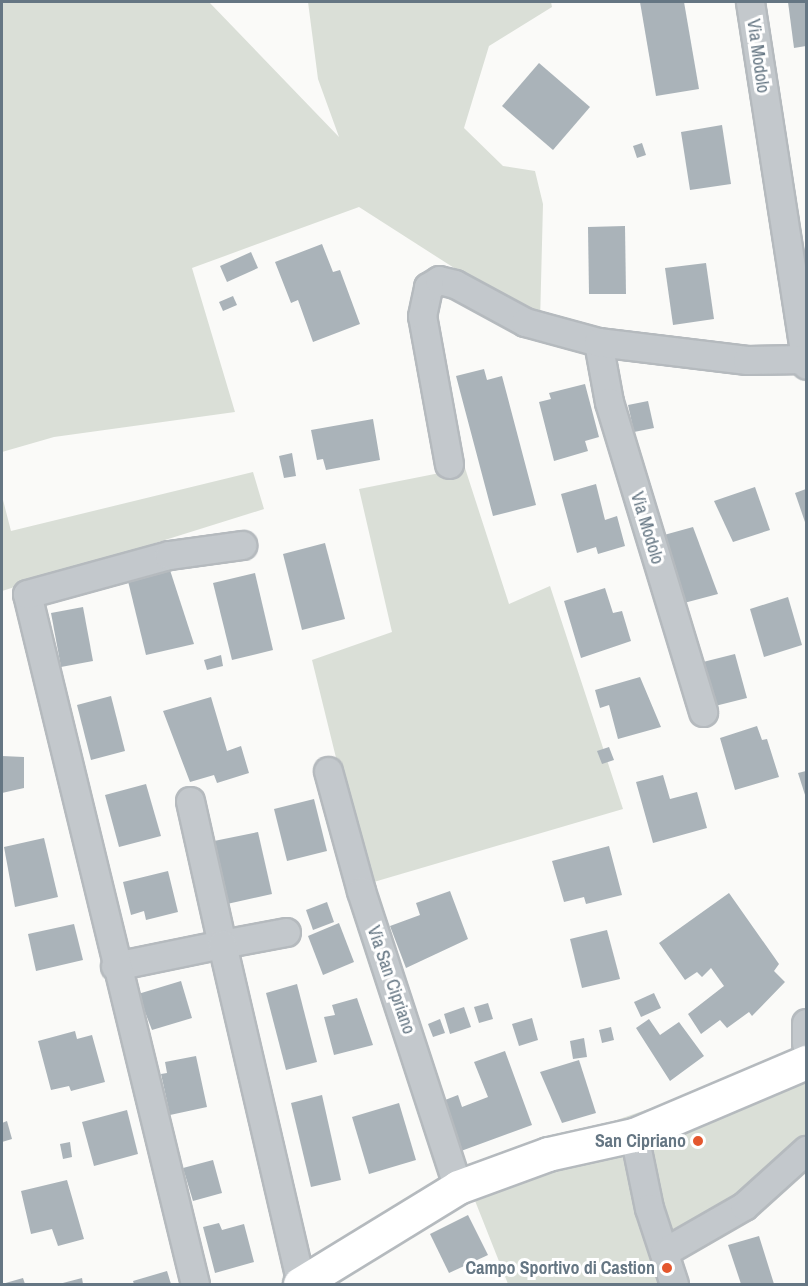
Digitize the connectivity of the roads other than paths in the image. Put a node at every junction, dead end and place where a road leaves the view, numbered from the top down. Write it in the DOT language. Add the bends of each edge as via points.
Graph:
graph roads {
  1 [pos="750,2"];
  2 [pos="598,342"];
  3 [pos="805,362"];
  4 [pos="449,464"];
  5 [pos="242,544"];
  6 [pos="703,712"];
  7 [pos="328,771"];
  8 [pos="190,801"];
  9 [pos="286,932"];
  10 [pos="222,944"];
  11 [pos="115,966"];
  12 [pos="807,1023"];
  13 [pos="807,1043"];
  14 [pos="807,1062"];
  15 [pos="634,1135"];
  16 [pos="807,1150"];
  17 [pos="458,1187"];
  18 [pos="664,1252"];
  19 [pos="195,1284"];
  20 [pos="300,1284"];
  21 [pos="674,1284"];
  1 -- 3 [label="street, Via Modolo"];
  2 -- 3 [label="street, Via Modolo" via="747,360"];
  2 -- 4 [label="street, Via Modolo" via="525,322 455,284 433,282 424,294 422,316"];
  2 -- 6 [label="street, Via Modolo" via="609,402"];
  5 -- 11 [label="street" via="169,555 27,594"];
  7 -- 17 [label="street, Via San Cipriano" via="361,891"];
  8 -- 10 [label="street"];
  9 -- 10 [label="street"];
  10 -- 11 [label="street"];
  10 -- 20 [label="street"];
  11 -- 19 [label="street"];
  12 -- 13 [label="street"];
  14 -- 15 [label="main road"];
  15 -- 17 [label="main road" via="548,1154"];
  15 -- 18 [label="street" via="649,1208"];
  16 -- 18 [label="street" via="744,1206"];
  17 -- 20 [label="main road"];
  18 -- 21 [label="street"];
}
